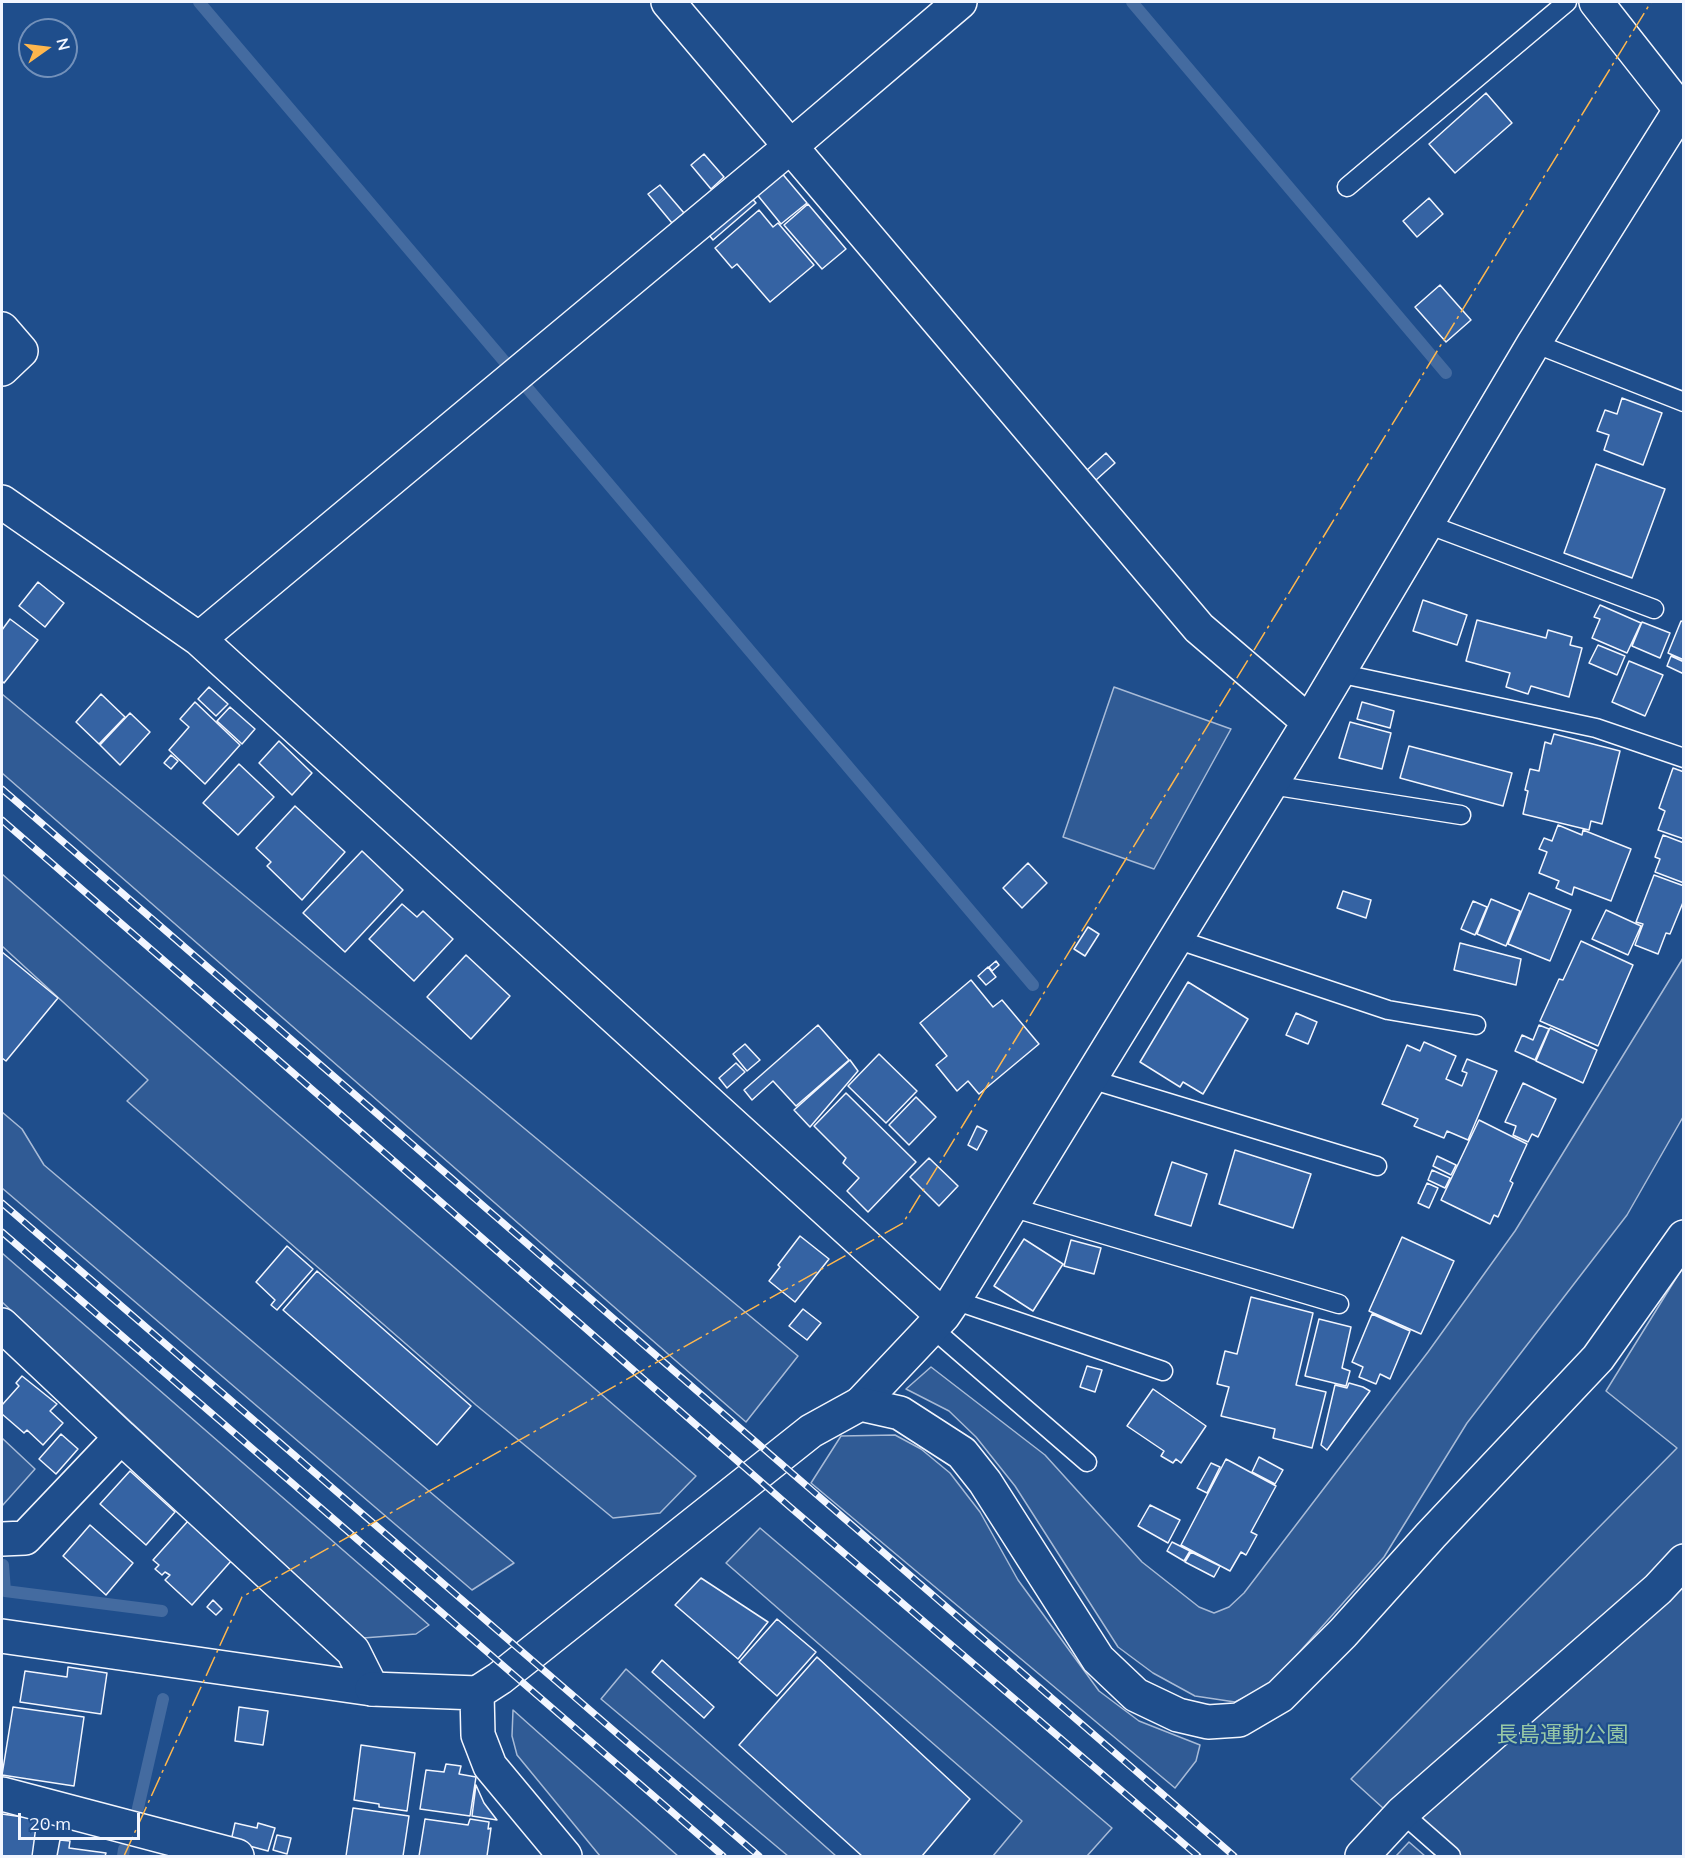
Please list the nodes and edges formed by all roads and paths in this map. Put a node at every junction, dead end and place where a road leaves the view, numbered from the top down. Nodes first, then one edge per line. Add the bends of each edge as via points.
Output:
1 (668, 2) edge
2 (960, 2) edge
3 (1567, 2) edge
4 (1596, 2) edge
5 (1678, 122) edge
6 (791, 146) junction
7 (1347, 187) dead end
8 (2, 329) edge
9 (1534, 343) junction
10 (2, 369) edge
11 (1683, 402) edge
12 (2, 502) edge
13 (1427, 524) junction
14 (1654, 609) dead end
15 (199, 639) junction
16 (1338, 673) junction
17 (1309, 722) junction
18 (1683, 758) edge
19 (1271, 785) junction
20 (1461, 814) dead end
21 (1176, 939) junction
22 (1476, 1025) dead end
23 (1090, 1079) junction
24 (1377, 1166) dead end
25 (1011, 1207) junction
26 (1683, 1237) edge
27 (1339, 1304) dead end
28 (943, 1315) junction
29 (2, 1325) edge
30 (1163, 1371) dead end
31 (860, 1404) junction
32 (121, 1437) junction
33 (1087, 1462) dead end
34 (2, 1539) edge
35 (1683, 1561) edge
36 (2, 1636) edge
37 (372, 1689) junction
38 (477, 1693) junction
39 (2, 1794) edge
40 (1402, 1813) junction
41 (552, 1850) edge
42 (237, 1857) edge
43 (1362, 1857) edge
44 (1451, 1857) edge

1 - 6 street
2 - 6 street
3 - 7 lane
4 - 5 street
5 - 9 street
6 - 15 street
6 - 17 street via 1199,628
8 - 10 street via 21,351
9 - 11 lane
9 - 13 street
12 - 15 street
13 - 14 lane
13 - 16 street
15 - 28 street
16 - 17 street
16 - 18 lane via 1596,728
17 - 19 street
19 - 20 lane
19 - 21 street
21 - 22 lane via 1388,1010
21 - 23 street
23 - 24 lane
23 - 25 street
25 - 27 lane
25 - 28 street
26 - 31 street via 1598,1358 1343,1633 1280,1696 1239,1719 1208,1722 1178,1715 1136,1695 1098,1659 985,1482 962,1453 900,1413
28 - 30 lane
28 - 31 street
28 - 33 lane
29 - 32 street
31 - 38 street via 811,1431
32 - 34 street via 25,1538
32 - 37 street via 353,1652
35 - 40 street via 1658,1589
36 - 37 street
37 - 38 street
38 - 41 street via 478,1736 490,1766
39 - 42 street
40 - 43 street
40 - 44 lane

